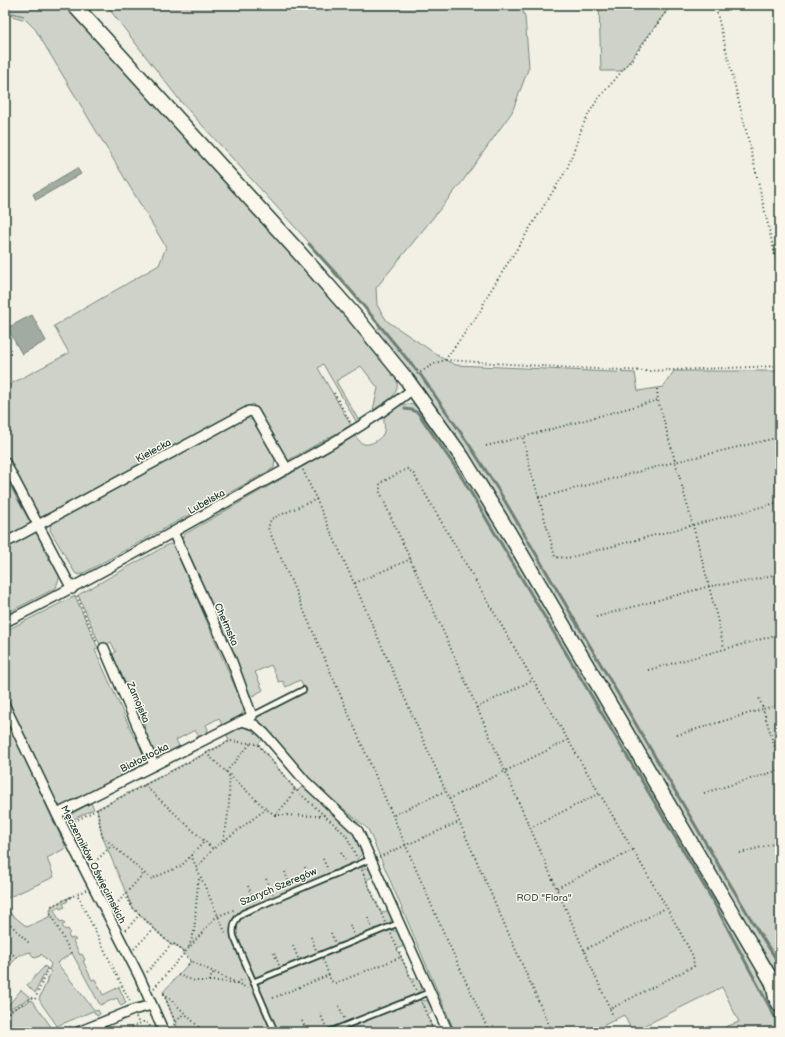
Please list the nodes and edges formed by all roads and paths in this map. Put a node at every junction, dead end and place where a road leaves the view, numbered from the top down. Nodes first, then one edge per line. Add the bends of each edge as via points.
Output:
1 (74, 5) edge
2 (671, 5) edge
3 (716, 5) edge
4 (780, 277) edge
5 (445, 360) junction
6 (780, 366) edge
7 (410, 385) junction
8 (657, 389) dead end
9 (334, 393) dead end
10 (658, 400) junction
11 (352, 426) dead end
12 (523, 437) junction
13 (780, 437) edge
14 (486, 446) dead end
15 (5, 462) edge
16 (298, 462) junction
17 (675, 462) junction
18 (287, 469) junction
19 (539, 498) junction
20 (316, 499) junction
21 (780, 502) edge
22 (692, 524) junction
23 (38, 525) junction
24 (173, 532) junction
25 (5, 543) edge
26 (411, 559) junction
27 (780, 573) edge
28 (354, 583) junction
29 (710, 586) junction
30 (74, 591) junction
31 (596, 617) dead end
32 (5, 622) edge
33 (780, 634) edge
34 (104, 648) joint
35 (724, 648) junction
36 (648, 670) dead end
37 (533, 680) junction
38 (303, 690) dead end
39 (759, 698) dead end
40 (780, 704) edge
41 (5, 706) edge
42 (476, 708) junction
43 (763, 709) junction
44 (252, 716) junction
45 (242, 721) junction
46 (677, 735) dead end
47 (568, 740) junction
48 (251, 743) junction
49 (206, 753) junction
50 (780, 764) edge
51 (154, 765) junction
52 (780, 770) edge
53 (504, 771) junction
54 (226, 772) junction
55 (229, 774) junction
56 (144, 785) junction
57 (295, 789) junction
58 (446, 791) junction
59 (600, 793) junction
60 (704, 794) dead end
61 (449, 799) junction
62 (97, 809) junction
63 (266, 809) junction
64 (57, 814) junction
65 (275, 815) junction
66 (324, 815) junction
67 (393, 815) junction
68 (459, 822) junction
69 (63, 827) junction
70 (530, 828) junction
71 (223, 841) junction
72 (205, 842) junction
73 (780, 842) edge
74 (112, 845) junction
75 (406, 845) junction
76 (213, 848) junction
77 (633, 850) junction
78 (341, 852) dead end
79 (740, 853) dead end
80 (191, 855) junction
81 (323, 859) dead end
82 (371, 859) junction
83 (346, 863) dead end
84 (359, 864) junction
85 (91, 866) dead end
86 (304, 867) dead end
87 (197, 868) junction
88 (328, 871) dead end
89 (285, 872) dead end
90 (144, 873) junction
91 (200, 876) junction
92 (310, 878) dead end
93 (266, 879) dead end
94 (248, 886) dead end
95 (290, 886) dead end
96 (89, 888) dead end
97 (557, 888) junction
98 (77, 894) junction
99 (126, 894) junction
100 (272, 894) dead end
101 (254, 901) dead end
102 (112, 908) dead end
103 (667, 908) junction
104 (140, 914) junction
105 (368, 918) dead end
106 (5, 921) edge
107 (399, 923) junction
108 (350, 925) dead end
109 (154, 928) junction
110 (388, 928) junction
111 (372, 929) dead end
112 (124, 932) dead end
113 (331, 933) dead end
114 (226, 935) dead end
115 (354, 936) dead end
116 (312, 937) dead end
117 (30, 944) dead end
118 (335, 944) dead end
119 (293, 946) dead end
120 (189, 948) dead end
121 (133, 950) dead end
122 (584, 950) junction
123 (317, 951) dead end
124 (5, 952) edge
125 (71, 953) dead end
126 (274, 953) dead end
127 (321, 955) junction
128 (17, 957) dead end
129 (401, 957) junction
130 (298, 959) dead end
131 (191, 961) junction
132 (188, 965) dead end
133 (49, 966) dead end
134 (280, 966) dead end
135 (214, 971) junction
136 (178, 975) dead end
137 (329, 975) junction
138 (245, 979) dead end
139 (209, 981) junction
140 (253, 982) junction
141 (236, 983) junction
142 (776, 986) edge
143 (250, 988) dead end
144 (430, 992) junction
145 (419, 996) junction
146 (273, 998) dead end
147 (131, 1005) dead end
148 (152, 1005) junction
149 (780, 1005) edge
150 (610, 1009) junction
151 (184, 1013) junction
152 (320, 1013) dead end
153 (5, 1015) edge
154 (302, 1021) dead end
155 (616, 1023) dead end
156 (175, 1024) junction
157 (328, 1030) edge
158 (167, 1031) edge
159 (78, 1032) edge
160 (121, 1032) edge
161 (152, 1032) edge
162 (179, 1032) edge
163 (204, 1032) edge
164 (275, 1032) edge
165 (307, 1032) edge
166 (434, 1032) edge
167 (448, 1032) edge
168 (489, 1032) edge
169 (552, 1032) edge

1 - 7 main road via 300,253
2 - 5 path via 589,113 567,169 486,298 480,312
3 - 4 path
5 - 6 path via 647,371
5 - 7 path via 436,363
7 - 16 street, Lubelska via 357,428
7 - 142 main road via 462,457 509,533
8 - 10 path
9 - 11 path
10 - 12 path
10 - 17 path
12 - 14 path
12 - 19 path
13 - 17 path
15 - 23 street
16 - 18 street, Lubelska
16 - 20 path
17 - 19 path
17 - 22 path
18 - 23 street, Kielecka via 254,412 249,411
18 - 24 street, Lubelska
19 - 22 path via 555,557 568,558
20 - 28 path
20 - 67 path via 271,519 268,528
21 - 22 path
22 - 29 path
23 - 25 street, Kielecka
23 - 30 street
24 - 30 street, Lubelska
24 - 44 street, Chełmska via 231,660
26 - 28 path
26 - 37 path via 380,492 380,483 407,469 413,473
26 - 42 path
27 - 29 path via 750,581
28 - 58 path
29 - 31 path
29 - 35 path
30 - 32 street, Lubelska
30 - 34 path via 100,650
33 - 35 path
34 - 51 street, Zamojska
35 - 36 path
37 - 42 path
37 - 47 path
38 - 44 lane
39 - 43 path
40 - 43 path
41 - 64 street, Męczenników Oświęcimskich
42 - 53 path
43 - 46 path
43 - 50 path
44 - 45 street
45 - 51 street, Białostocka
45 - 82 street via 255,725 264,733 305,781 354,826
47 - 53 path
47 - 59 path
48 - 49 path via 230,741
48 - 54 path
48 - 57 path via 258,744
49 - 54 path
49 - 56 path
51 - 64 street, Białostocka
52 - 60 path
53 - 61 path
53 - 70 path
54 - 55 path
55 - 63 path
55 - 71 path via 230,798
56 - 62 path
56 - 72 path
57 - 65 path
57 - 66 path
58 - 61 path
58 - 67 path
59 - 70 path
59 - 77 path
61 - 68 path
62 - 69 path
62 - 74 path via 102,836
63 - 65 path
63 - 71 path
64 - 69 street, Męczenników Oświęcimskich
65 - 66 path
66 - 84 path via 346,835
67 - 75 path
68 - 75 path
68 - 169 path
69 - 148 street, Męczenników Oświęcimskich
70 - 97 path
71 - 76 path
72 - 76 path
72 - 80 path
73 - 79 path
74 - 85 path
74 - 90 path
75 - 82 path
75 - 168 path
76 - 87 path
77 - 97 path
77 - 103 path
78 - 83 path
80 - 87 path
80 - 90 path via 181,866 151,879
81 - 88 path
82 - 84 lane, Szarych Szeregów
82 - 107 street
84 - 110 path
84 - 140 lane, Szarych Szeregów via 238,916 233,932
86 - 92 path
87 - 91 path
89 - 95 path
90 - 99 path
91 - 114 path
91 - 120 path via 194,932
93 - 100 path
94 - 101 path
96 - 98 path
97 - 122 path
98 - 125 path via 52,906 50,912
98 - 147 path
99 - 102 path
99 - 104 path via 132,907
103 - 122 path
103 - 150 path via 693,956 694,966
104 - 109 path
104 - 112 path
105 - 111 path
106 - 117 path
107 - 110 lane
107 - 144 street
108 - 115 path
109 - 121 path
109 - 131 path via 171,944 176,944
110 - 127 lane
110 - 129 path
113 - 118 path
116 - 123 path
119 - 130 path
122 - 150 path
124 - 128 path
126 - 134 path
127 - 137 path
127 - 140 lane
129 - 137 path via 336,983 331,981
129 - 145 path
131 - 132 path
131 - 135 path
133 - 153 path via 35,998
135 - 139 path
135 - 141 path
136 - 139 path via 195,981
137 - 146 path
138 - 141 path
139 - 141 path
140 - 164 lane, Szarych Szeregów
141 - 143 path
142 - 149 main road via 776,998
144 - 145 lane
144 - 167 street
145 - 157 lane
145 - 166 path
148 - 158 street, Męczenników Oświęcimskich
148 - 159 street
150 - 155 path
151 - 156 path
151 - 156 path via 163,992
151 - 163 path
152 - 157 path
154 - 165 path
156 - 158 path
156 - 162 path
160 - 161 path via 143,1022 149,1024

